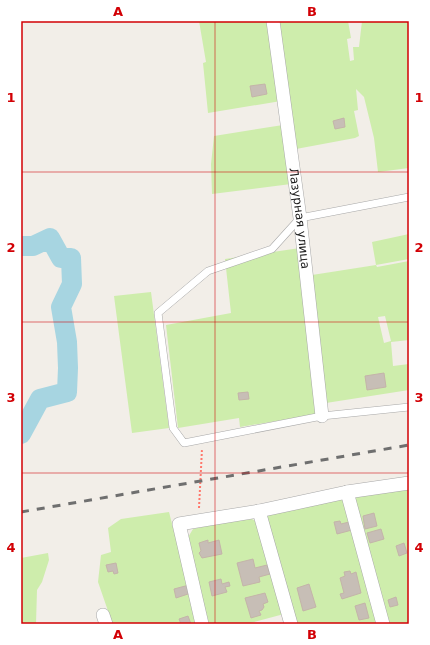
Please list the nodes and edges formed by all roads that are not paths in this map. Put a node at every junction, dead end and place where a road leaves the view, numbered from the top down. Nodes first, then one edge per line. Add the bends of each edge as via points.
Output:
1 (273, 21) edge
2 (409, 198) edge
3 (300, 218) junction
4 (409, 407) edge
5 (322, 416) junction
6 (409, 482) edge
7 (347, 492) junction
8 (259, 511) junction
9 (202, 624) edge
10 (291, 624) edge
11 (383, 624) edge

1 - 3 street, Лазурная улица
2 - 3 lane
3 - 5 street, Лазурная улица
3 - 5 lane via 272,249 208,272 158,313 173,428 184,443
4 - 5 lane
6 - 7 street
7 - 8 street
7 - 11 street
8 - 9 street via 179,524
8 - 10 street

